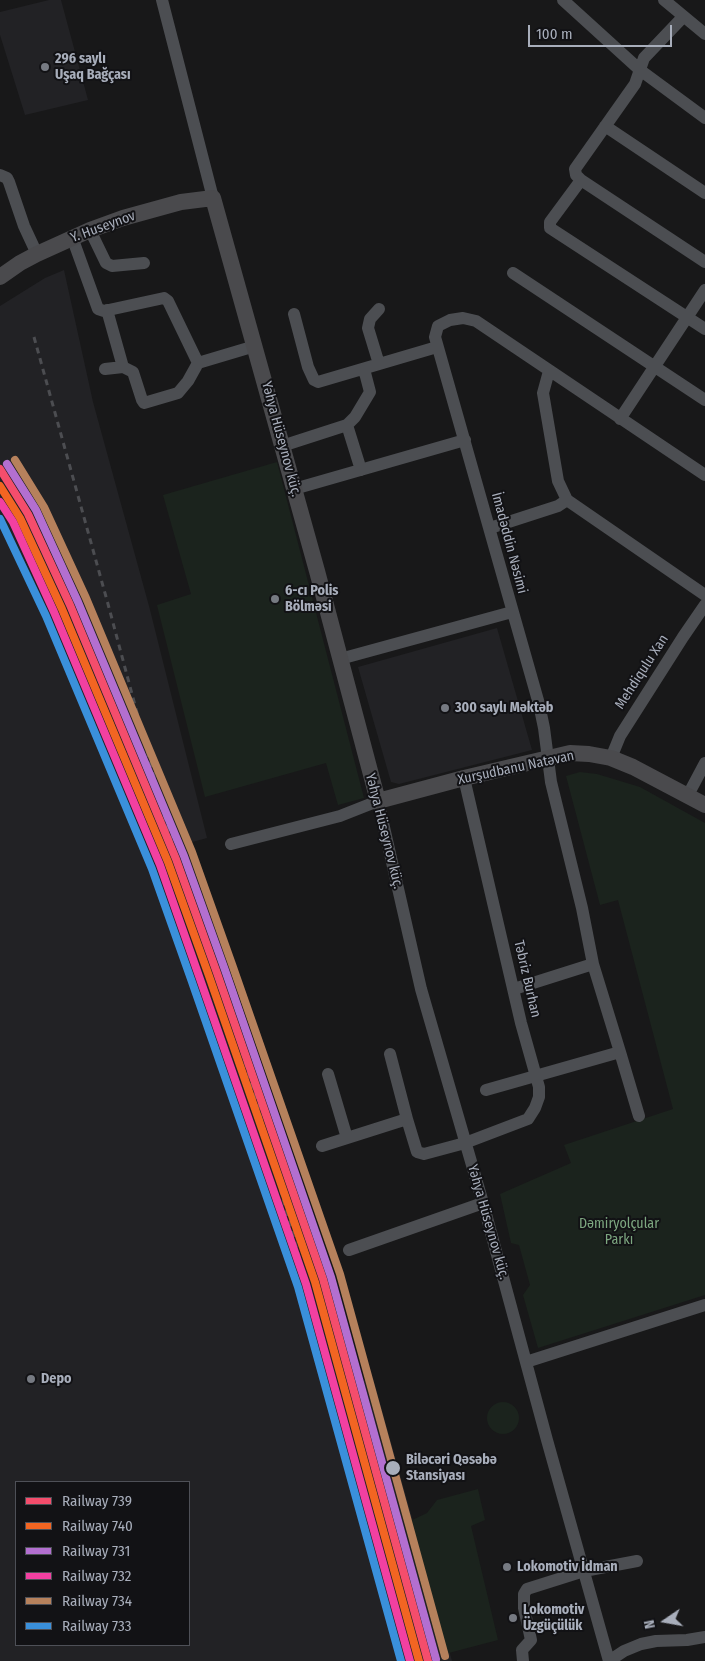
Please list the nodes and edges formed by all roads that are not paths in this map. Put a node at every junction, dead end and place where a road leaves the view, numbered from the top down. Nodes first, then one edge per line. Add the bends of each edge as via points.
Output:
1 (162, 0) edge
2 (563, 0) edge
3 (664, 0) edge
4 (683, 17) junction
5 (705, 34) edge
6 (640, 70) junction
7 (705, 118) edge
8 (605, 126) junction
9 (0, 175) edge
10 (581, 180) junction
11 (705, 193) edge
12 (213, 198) junction
13 (90, 230) junction
14 (72, 237) junction
15 (37, 254) junction
16 (705, 262) edge
17 (144, 263) dead end
18 (513, 273) dead end
19 (0, 277) edge
20 (705, 290) edge
21 (379, 309) dead end
22 (108, 310) junction
23 (294, 314) dead end
24 (687, 318) junction
25 (705, 329) edge
26 (436, 342) junction
27 (255, 346) junction
28 (198, 363) junction
29 (379, 364) junction
30 (655, 366) junction
31 (123, 367) junction
32 (364, 368) junction
33 (106, 369) dead end
34 (549, 371) junction
35 (705, 400) edge
36 (620, 419) junction
37 (347, 425) junction
38 (465, 440) junction
39 (282, 446) junction
40 (360, 470) junction
41 (705, 475) edge
42 (294, 489) junction
43 (567, 500) junction
44 (490, 528) junction
45 (705, 595) edge
46 (705, 605) edge
47 (512, 612) junction
48 (340, 659) junction
49 (549, 758) junction
50 (611, 758) junction
51 (705, 764) edge
52 (464, 778) junction
53 (688, 795) junction
54 (378, 801) junction
55 (705, 805) edge
56 (230, 844) dead end
57 (593, 964) junction
58 (514, 989) junction
59 (620, 1052) junction
60 (390, 1054) dead end
61 (328, 1074) dead end
62 (536, 1075) junction
63 (486, 1090) dead end
64 (638, 1116) dead end
65 (406, 1119) junction
66 (347, 1138) junction
67 (465, 1143) junction
68 (322, 1146) dead end
69 (483, 1203) junction
70 (350, 1250) dead end
71 (705, 1305) edge
72 (526, 1362) junction
73 (637, 1561) dead end
74 (584, 1571) junction
75 (705, 1637) edge
76 (523, 1661) edge
77 (609, 1661) edge

1 - 12 street, Yəhya Hüseynov küç.
2 - 6 street
3 - 4 street
4 - 5 street
4 - 6 street via 644,58
6 - 7 street
6 - 8 street via 635,84
8 - 10 street via 575,168
8 - 11 street
9 - 15 street via 9,182
10 - 16 street
10 - 24 street via 550,222 550,228
12 - 13 main road, Y. Huseynov via 181,202
12 - 27 main road, Yəhya Hüseynov küç.
13 - 14 main road, Y. Huseynov
13 - 17 street via 106,263 112,266
14 - 15 main road, Y. Huseynov
14 - 22 street via 95,304 98,309
15 - 19 main road, Y. Huseynov
18 - 30 street
20 - 24 street
21 - 29 street via 370,319 368,328
22 - 28 street via 164,298
22 - 31 street
23 - 32 street via 314,380 318,382
24 - 25 street
24 - 30 street
26 - 29 street
26 - 34 street via 438,326 463,318 476,321
26 - 38 street, İmadəddin Nəsimi
27 - 28 street
27 - 39 main road, Yəhya Hüseynov küç.
28 - 31 street via 178,393 144,403 133,372
29 - 32 street
30 - 35 street
30 - 36 street
31 - 33 street
32 - 37 street via 370,392
34 - 36 street
34 - 43 street via 543,393 558,481
36 - 41 street
37 - 39 street
37 - 40 street
38 - 40 street
38 - 44 street, İmadəddin Nəsimi
39 - 42 main road, Yəhya Hüseynov küç.
40 - 42 street
42 - 48 main road, Yəhya Hüseynov küç.
43 - 44 street via 558,506
43 - 45 street
44 - 47 street, İmadəddin Nəsimi
46 - 50 street, Mehdiqulu Xan via 620,736
47 - 48 street
47 - 49 street, İmadəddin Nəsimi via 539,704
48 - 54 main road, Yəhya Hüseynov küç.
49 - 50 main road, Xurşudbanu Natəvan via 570,754
49 - 52 main road, Xurşudbanu Natəvan
49 - 57 street, İmadəddin Nəsimi via 551,782
50 - 53 main road, Xurşudbanu Natəvan
51 - 53 street
52 - 54 main road, Xurşudbanu Natəvan
52 - 58 street, Təbriz Burhan
53 - 55 main road, Xurşudbanu Natəvan
54 - 56 street via 340,816
54 - 67 street, Yəhya Hüseynov küç. via 421,989
57 - 58 street
57 - 59 street, İmadəddin Nəsimi
58 - 62 street, Təbriz Burhan
59 - 62 street
59 - 64 street, İmadəddin Nəsimi
60 - 65 street
61 - 66 street
62 - 63 street
62 - 67 street, Təbriz Burhan via 539,1097 528,1119
65 - 66 street
65 - 67 street, Təbriz Burhan via 420,1154
66 - 68 street
67 - 69 street, Yəhya Hüseynov küç.
69 - 70 street
69 - 72 street, Yəhya Hüseynov küç.
71 - 72 street
72 - 74 street, Yəhya Hüseynov küç.
73 - 74 street
74 - 76 street via 527,1588 524,1608 531,1640 522,1650
74 - 77 street, Yəhya Hüseynov küç.
75 - 77 street via 641,1644

